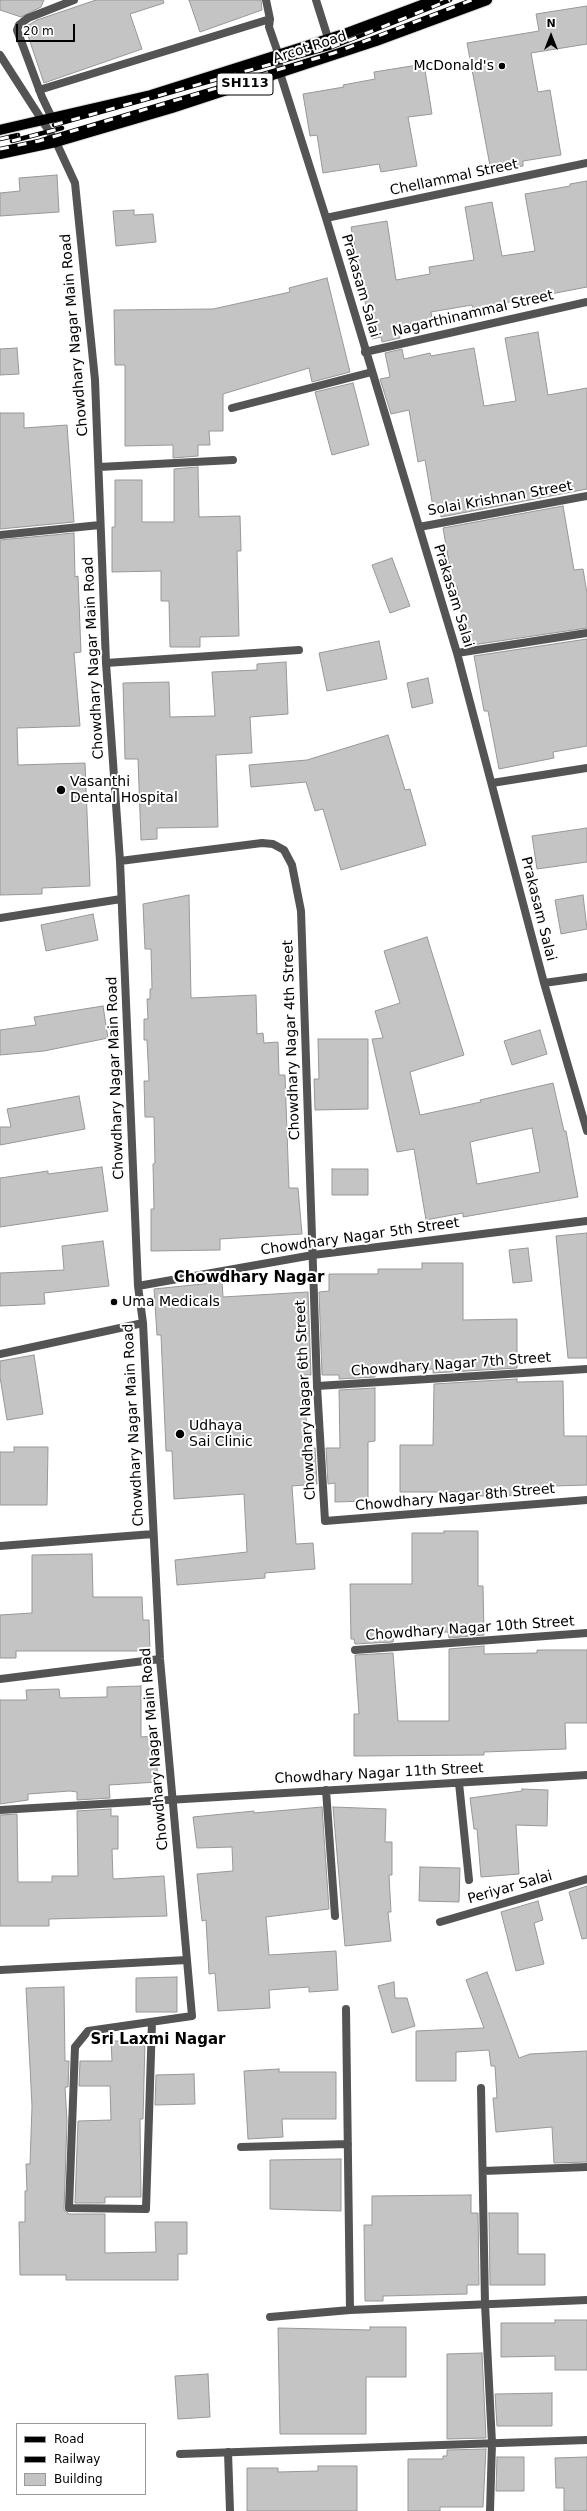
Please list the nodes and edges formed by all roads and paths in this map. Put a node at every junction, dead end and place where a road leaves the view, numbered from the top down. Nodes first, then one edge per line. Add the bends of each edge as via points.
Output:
1 (74, 0) edge
2 (266, 0) edge
3 (316, 0) edge
4 (435, 0) edge
5 (487, 0) edge
6 (476, 2) edge
7 (270, 19) junction
8 (328, 38) junction
9 (278, 53) junction
10 (0, 55) edge
11 (280, 72) junction
12 (39, 90) junction
13 (52, 118) junction
14 (40, 120) junction
15 (0, 130) edge
16 (56, 142) junction
17 (0, 154) edge
18 (587, 163) edge
19 (326, 218) junction
20 (587, 302) edge
21 (365, 352) junction
22 (372, 372) junction
23 (232, 408) dead end
24 (233, 460) dead end
25 (99, 467) junction
26 (587, 496) edge
27 (100, 525) junction
28 (419, 527) junction
29 (0, 535) edge
30 (587, 633) edge
31 (299, 650) dead end
32 (457, 653) junction
33 (106, 663) junction
34 (587, 768) edge
35 (492, 783) junction
36 (120, 861) junction
37 (121, 899) junction
38 (0, 918) edge
39 (587, 977) edge
40 (544, 983) junction
41 (587, 1131) edge
42 (587, 1221) edge
43 (313, 1255) junction
44 (138, 1286) junction
45 (143, 1323) junction
46 (0, 1354) edge
47 (587, 1369) edge
48 (317, 1386) junction
49 (587, 1500) edge
50 (325, 1521) joint
51 (153, 1534) junction
52 (0, 1546) edge
53 (587, 1634) edge
54 (355, 1650) dead end
55 (160, 1659) junction
56 (0, 1679) edge
57 (587, 1775) edge
58 (459, 1783) junction
59 (326, 1790) junction
60 (172, 1798) junction
61 (0, 1810) edge
62 (587, 1879) edge
63 (469, 1880) dead end
64 (335, 1916) dead end
65 (440, 1922) dead end
66 (187, 1960) junction
67 (0, 1970) edge
68 (346, 2009) dead end
69 (152, 2022) junction
70 (481, 2088) dead end
71 (348, 2144) junction
72 (241, 2147) dead end
73 (587, 2167) edge
74 (483, 2171) junction
75 (587, 2300) edge
76 (485, 2304) junction
77 (350, 2310) junction
78 (270, 2317) dead end
79 (587, 2440) edge
80 (492, 2444) junction
81 (228, 2452) junction
82 (180, 2454) dead end
83 (230, 2511) edge
84 (490, 2511) edge

1 - 12 street via 28,18 19,25 19,36
2 - 7 street, Prakasam Salai
3 - 8 street
4 - 8 main road, Arcot Road / SH113
5 - 6 main road, Arcot Road / SH113
6 - 11 main road, Arcot Road / SH113 via 376,41
7 - 9 street, Prakasam Salai via 269,27
7 - 12 street
8 - 9 main road, Arcot Road / SH113
9 - 11 street, Prakasam Salai
9 - 13 main road, Arcot Road / SH113 via 151,95
10 - 14 street, Chowdhary Nagar Main Road
11 - 16 main road, Arcot Road / SH113
11 - 19 street, Prakasam Salai
12 - 13 street
13 - 14 main road, Arcot Road / SH113
14 - 15 main road, Arcot Road / SH113
14 - 16 street, Chowdhary Nagar Main Road
16 - 17 main road, Arcot Road / SH113
16 - 25 street, Chowdhary Nagar Main Road via 75,183 95,380
18 - 19 street, Chellammal Street
19 - 21 street, Prakasam Salai
20 - 21 street, Nagarthinammal Street
21 - 22 street, Prakasam Salai
22 - 23 street
22 - 28 street, Prakasam Salai
24 - 25 street
25 - 27 street, Chowdhary Nagar Main Road
26 - 28 street, Solai Krishnan Street
27 - 29 street
27 - 33 street, Chowdhary Nagar Main Road
28 - 32 street, Prakasam Salai
30 - 32 street
31 - 33 street
32 - 35 street, Prakasam Salai
33 - 36 street, Chowdhary Nagar Main Road
34 - 35 street
35 - 40 street, Prakasam Salai
36 - 37 street, Chowdhary Nagar Main Road
36 - 43 street, Chowdhary Nagar 4th Street via 262,843 273,844 284,850 289,860 297,883 301,911
37 - 38 street
37 - 44 street, Chowdhary Nagar Main Road
39 - 40 street
40 - 41 street, Prakasam Salai
42 - 43 street, Chowdhary Nagar 5th Street
43 - 44 street, Chowdhary Nagar 5th Street
43 - 48 street, Chowdhary Nagar 6th Street
44 - 45 street, Chowdhary Nagar Main Road
45 - 46 street
45 - 51 street, Chowdhary Nagar Main Road
47 - 48 street, Chowdhary Nagar 7th Street
48 - 50 street, Chowdhary Nagar 6th Street
49 - 50 street, Chowdhary Nagar 8th Street
51 - 52 street
51 - 55 street, Chowdhary Nagar Main Road
53 - 54 street, Chowdhary Nagar 10th Street
55 - 56 street
55 - 60 street, Chowdhary Nagar Main Road
57 - 58 street, Chowdhary Nagar 11th Street
58 - 59 street, Chowdhary Nagar 11th Street
58 - 63 street
59 - 60 street, Chowdhary Nagar 11th Street
59 - 64 street
60 - 61 street, Chowdhary Nagar 11th Street
60 - 66 street, Chowdhary Nagar Main Road
62 - 65 street, Periyar Salai
66 - 67 street
66 - 69 street, Chowdhary Nagar Main Road via 192,2016
68 - 71 street
69 - 69 street via 88,2031 75,2047 69,2208 146,2209
70 - 74 street
71 - 72 street
71 - 77 street
73 - 74 street
74 - 76 street
75 - 76 street
76 - 77 street
76 - 80 street
77 - 78 street
79 - 80 street
80 - 81 street
80 - 84 street
81 - 82 street
81 - 83 street

